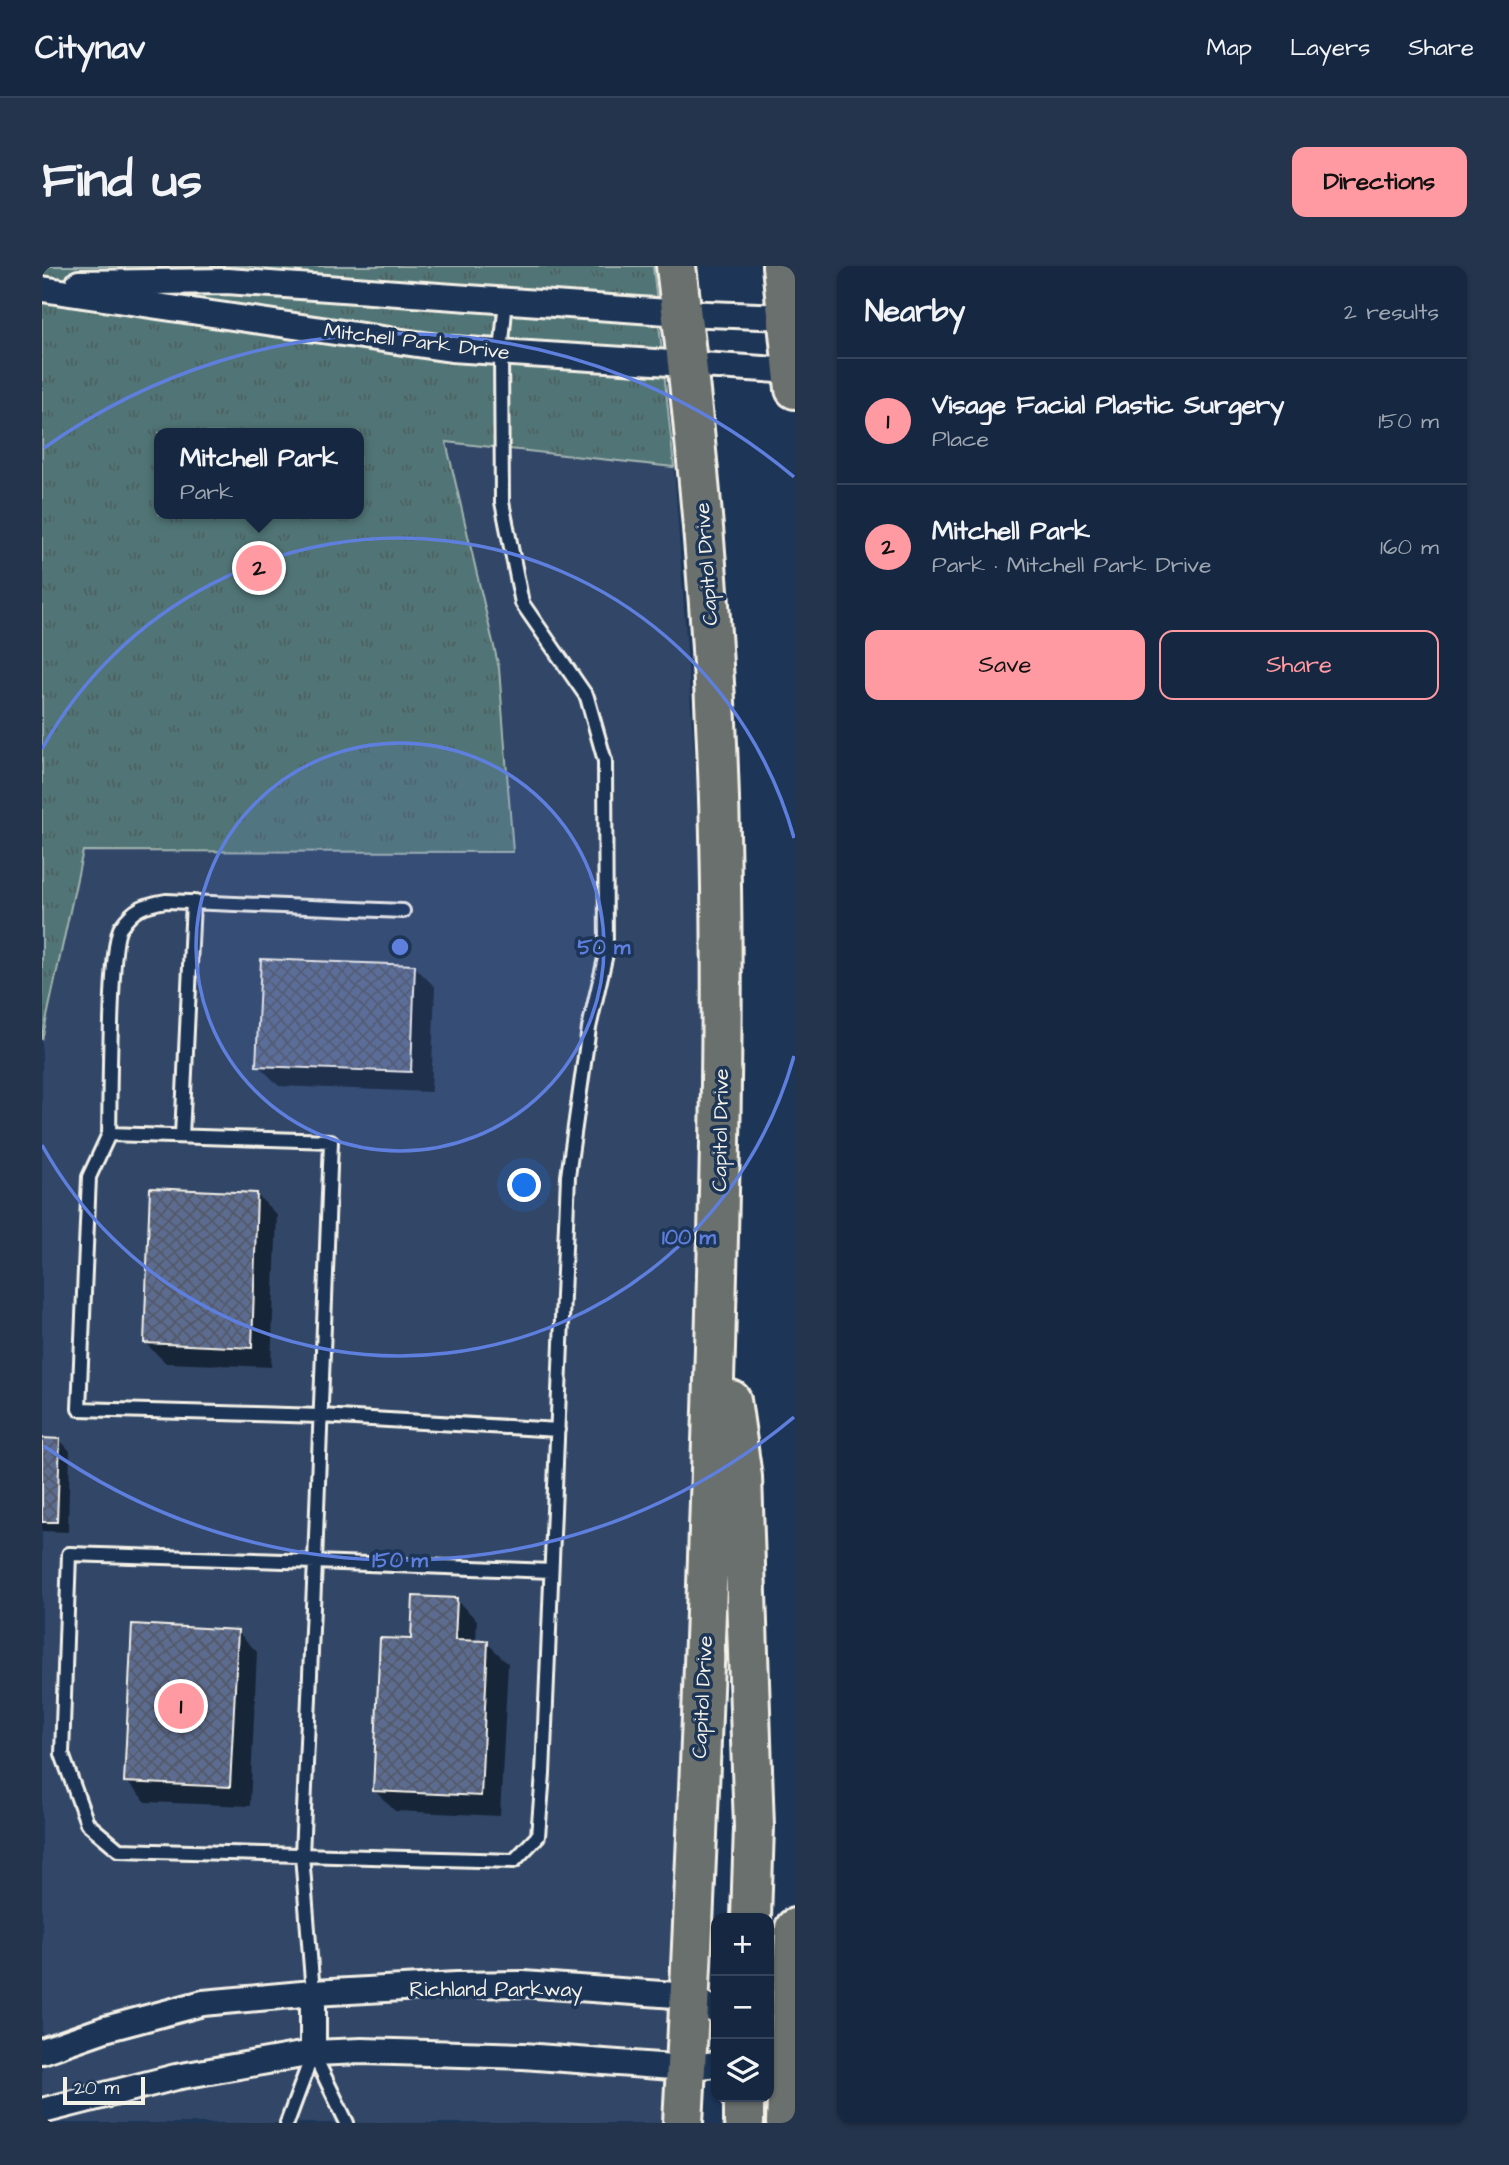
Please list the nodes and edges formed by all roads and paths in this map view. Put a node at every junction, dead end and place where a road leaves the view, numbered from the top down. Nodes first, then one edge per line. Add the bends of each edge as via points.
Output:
1 (676, 266) edge
2 (782, 266) edge
3 (42, 284) edge
4 (42, 289) edge
5 (506, 300) junction
6 (682, 313) junction
7 (788, 317) junction
8 (501, 352) junction
9 (686, 366) junction
10 (794, 380) edge
11 (193, 902) junction
12 (403, 911) dead end
13 (110, 1133) junction
14 (182, 1136) junction
15 (716, 1294) junction
16 (321, 1416) junction
17 (558, 1430) junction
18 (315, 1562) junction
19 (551, 1571) junction
20 (302, 1855) junction
21 (751, 1913) edge
22 (795, 1928) edge
23 (313, 1993) junction
24 (707, 2008) edge
25 (778, 2044) edge
26 (42, 2051) edge
27 (313, 2053) junction
28 (701, 2066) edge
29 (744, 2102) edge
30 (42, 2111) edge
31 (287, 2123) edge
32 (346, 2123) edge
33 (683, 2123) edge
34 (744, 2123) edge
35 (786, 2123) edge

1 - 6 main road, Capitol Drive
2 - 7 main road
3 - 5 street, Mitchell Park Drive via 227,281
4 - 8 street, Mitchell Park Drive via 451,349
5 - 6 street, Mitchell Park Drive
5 - 8 lane
6 - 7 street, Mitchell Park Drive
6 - 9 main road, Capitol Drive
7 - 10 main road
8 - 9 street, Mitchell Park Drive
8 - 17 lane via 502,502 522,603 587,697 605,761 606,954 589,1028 568,1176
9 - 10 street, Mitchell Park Drive
9 - 15 main road, Capitol Drive via 704,531 716,723 722,1078
11 - 12 lane
11 - 13 lane via 141,906 119,929
11 - 14 lane
13 - 14 lane
13 - 16 lane via 89,1177 79,1409
14 - 16 lane via 331,1141
15 - 21 main road via 742,1477 754,1828
15 - 24 main road, Capitol Drive via 709,1532
16 - 17 lane
16 - 18 lane
17 - 19 lane
18 - 19 lane
18 - 20 lane
18 - 20 lane via 69,1554 62,1754 88,1823 119,1850
19 - 20 lane via 538,1836 514,1861
20 - 23 lane
22 - 25 main road
23 - 24 street, Richland Parkway via 523,1984
23 - 26 street, Richland Parkway via 203,2003
23 - 27 street
24 - 28 main road, Capitol Drive
25 - 35 main road
27 - 28 street via 523,2056
27 - 30 street via 176,2077
27 - 31 lane
27 - 32 lane
28 - 33 main road
29 - 34 main road

